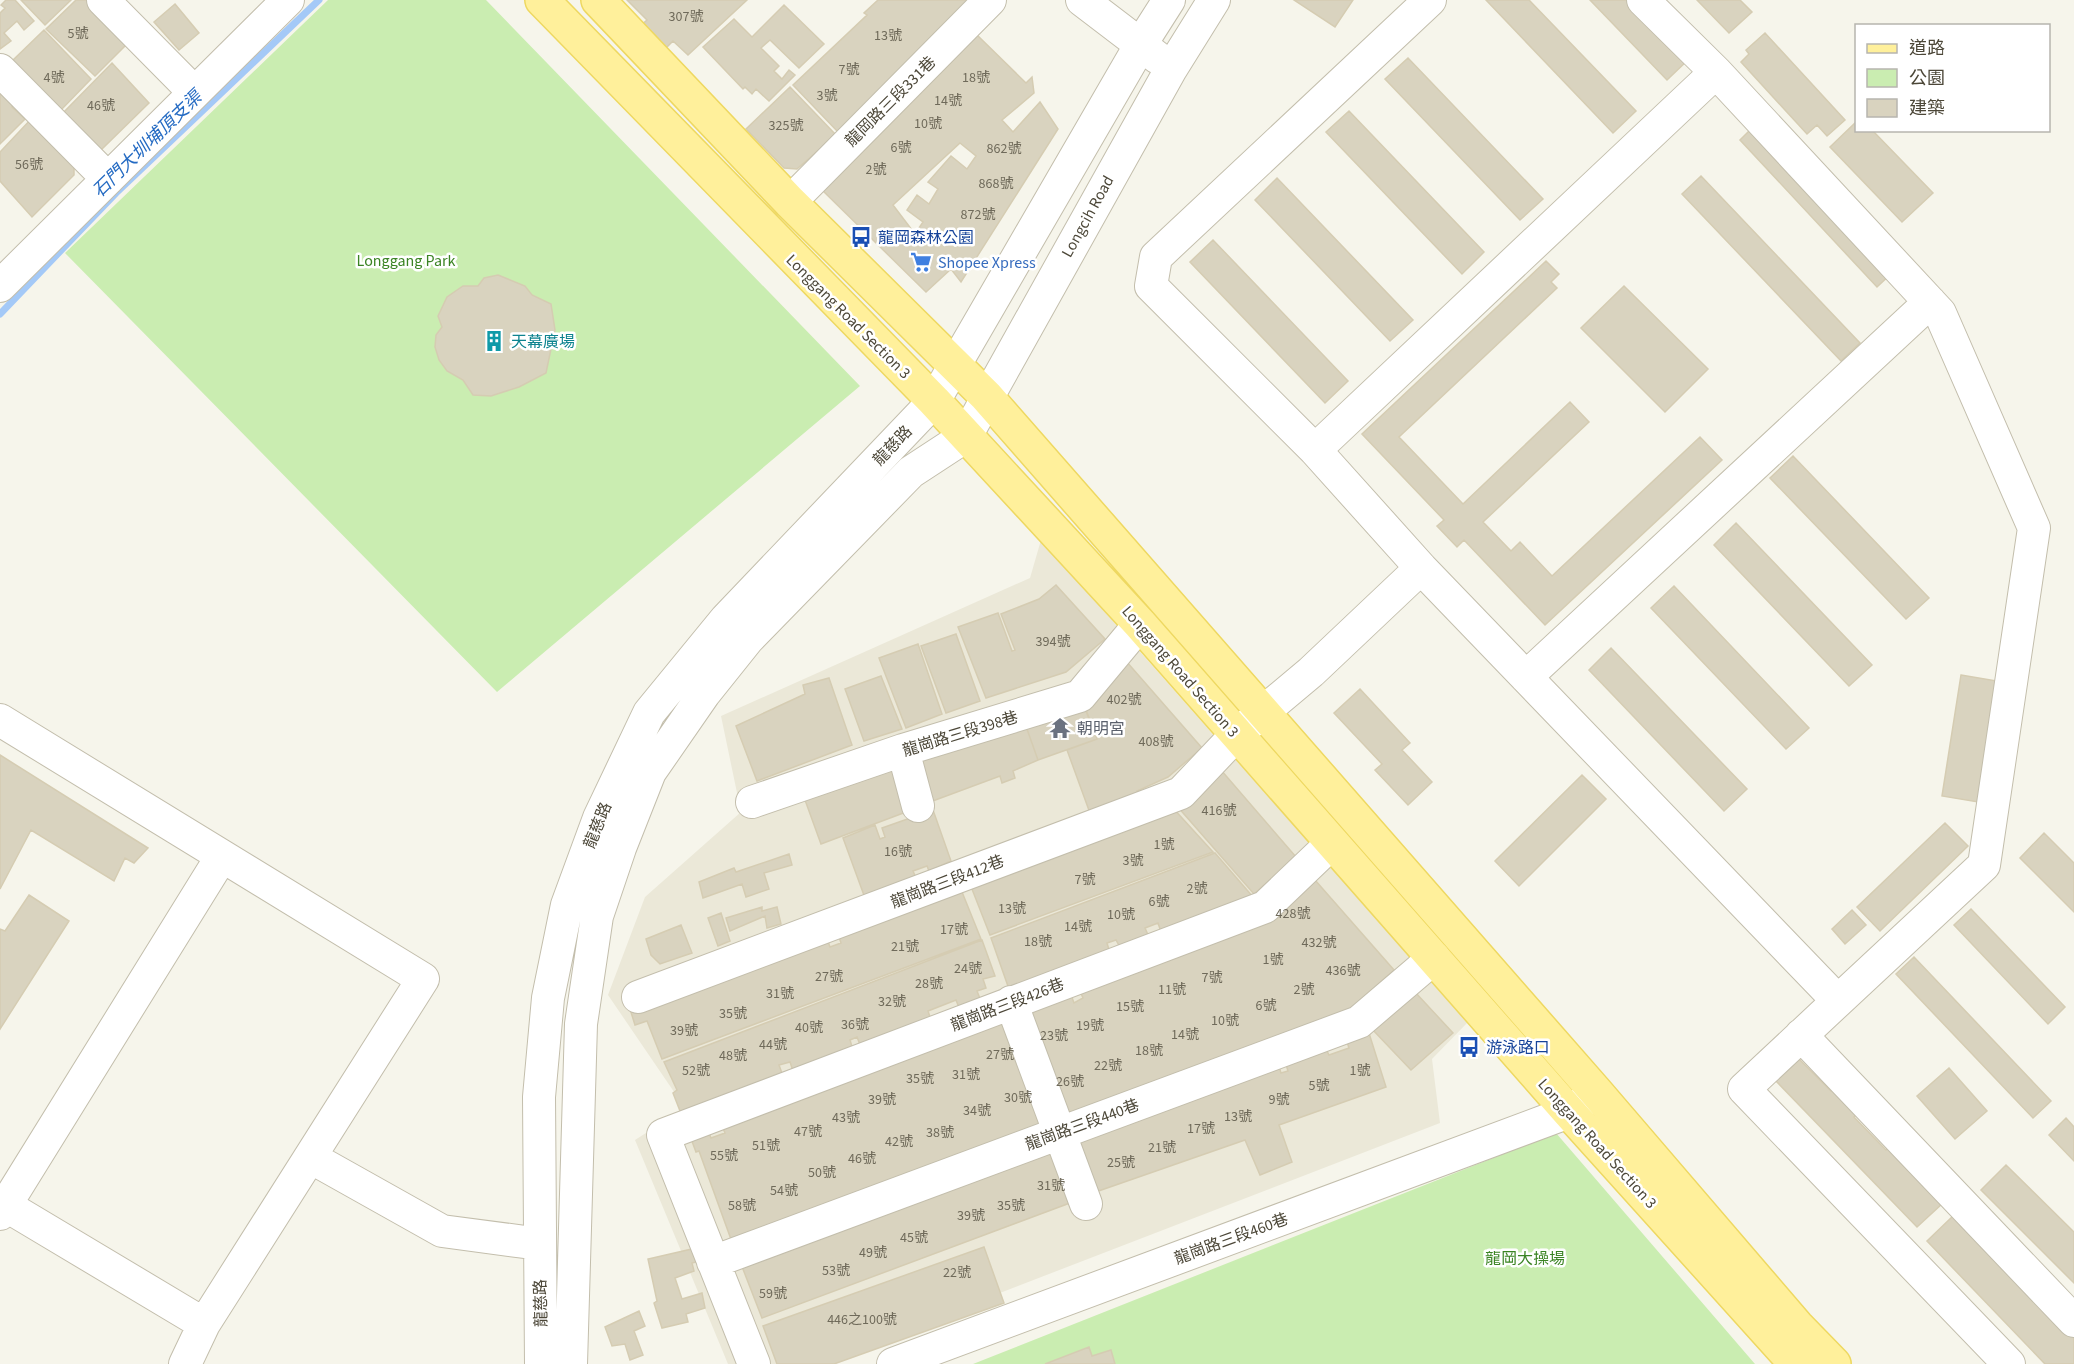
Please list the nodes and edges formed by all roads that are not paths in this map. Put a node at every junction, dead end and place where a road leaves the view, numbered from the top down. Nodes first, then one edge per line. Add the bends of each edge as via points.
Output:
1 (103, 0) edge
2 (288, 0) edge
3 (542, 0) edge
4 (598, 0) edge
5 (990, 0) edge
6 (1082, 0) edge
7 (1169, 0) edge
8 (1214, 0) edge
9 (1430, 0) edge
10 (1642, 0) edge
11 (1141, 44) junction
12 (1171, 69) junction
13 (0, 70) edge
14 (1716, 72) junction
15 (194, 93) junction
16 (108, 179) junction
17 (790, 202) junction
18 (0, 286) edge
19 (1930, 302) junction
20 (955, 363) junction
21 (986, 396) junction
22 (934, 401) junction
23 (966, 436) junction
24 (1315, 450) junction
25 (1421, 568) junction
26 (1140, 624) junction
27 (1527, 677) junction
28 (1264, 712) junction
29 (0, 720) edge
30 (1237, 734) junction
31 (903, 750) junction
32 (752, 802) dead end
33 (918, 806) dead end
34 (1332, 843) junction
35 (222, 856) junction
36 (1434, 958) junction
37 (638, 997) dead end
38 (1838, 1001) junction
39 (1011, 1002) junction
40 (1801, 1035) junction
41 (1597, 1093) junction
42 (1569, 1112) junction
43 (1059, 1132) junction
44 (310, 1157) junction
45 (1086, 1204) dead end
46 (2, 1207) edge
47 (540, 1244) junction
48 (713, 1262) junction
49 (2074, 1321) edge
50 (204, 1324) junction
51 (184, 1364) edge
52 (541, 1364) edge
53 (571, 1364) edge
54 (754, 1364) edge
55 (893, 1364) edge
56 (1796, 1364) edge
57 (1834, 1364) edge
58 (2009, 1364) edge

1 - 15 street
2 - 15 street
3 - 22 main road, Longgang Road Section 3
4 - 17 main road, Longgang Road Section 3
5 - 17 street, 龍岡路三段331巷
6 - 11 street
7 - 11 street
8 - 12 street, Longcih Road
9 - 24 street via 1156,257 1151,285
10 - 14 street
11 - 12 street
11 - 20 street
12 - 21 street, Longcih Road
13 - 16 street
14 - 19 street
14 - 24 street
15 - 16 street
16 - 18 street
17 - 20 main road, Longgang Road Section 3
19 - 27 street
19 - 38 street via 1940,313 2034,528 1984,865
20 - 21 main road, Longgang Road Section 3
20 - 22 street
21 - 23 street, Longcih Road
21 - 28 main road, Longgang Road Section 3
22 - 23 main road, Longgang Road Section 3
22 - 47 street, 龍慈路 via 734,610 649,713 598,818 567,905 548,998 539,1097
23 - 26 main road, Longgang Road Section 3
23 - 53 street, 龍慈路 via 911,472 748,639 650,772 597,916 580,1023
24 - 25 street
25 - 27 street
25 - 28 street, 龍崗路三段412巷
26 - 30 main road, Longgang Road Section 3
26 - 31 street, 龍崗路三段398巷 via 1080,696
27 - 38 street
28 - 30 street, 龍崗路三段412巷
28 - 41 main road, Longgang Road Section 3
29 - 35 street
30 - 34 main road, Longgang Road Section 3
30 - 37 street, 龍崗路三段412巷 via 1181,793
31 - 32 street, 龍崗路三段398巷
31 - 33 street
34 - 36 main road, Longgang Road Section 3
34 - 39 street, 龍崗路三段426巷 via 1266,907
35 - 44 street via 423,979
35 - 46 street
36 - 42 main road, Longgang Road Section 3
36 - 43 street, 龍崗路三段440巷 via 1359,1022
38 - 40 street
39 - 43 street
39 - 48 street, 龍崗路三段426巷 via 663,1135
40 - 49 street
40 - 58 street via 1744,1089
41 - 42 street, 龍崗路三段460巷
41 - 57 main road, Longgang Road Section 3
42 - 55 street, 龍崗路三段460巷
42 - 56 main road, Longgang Road Section 3
43 - 45 street
43 - 48 street, 龍崗路三段440巷
44 - 47 street via 442,1231
44 - 50 street
46 - 50 street
47 - 52 street, 龍慈路
48 - 54 street
50 - 51 street

